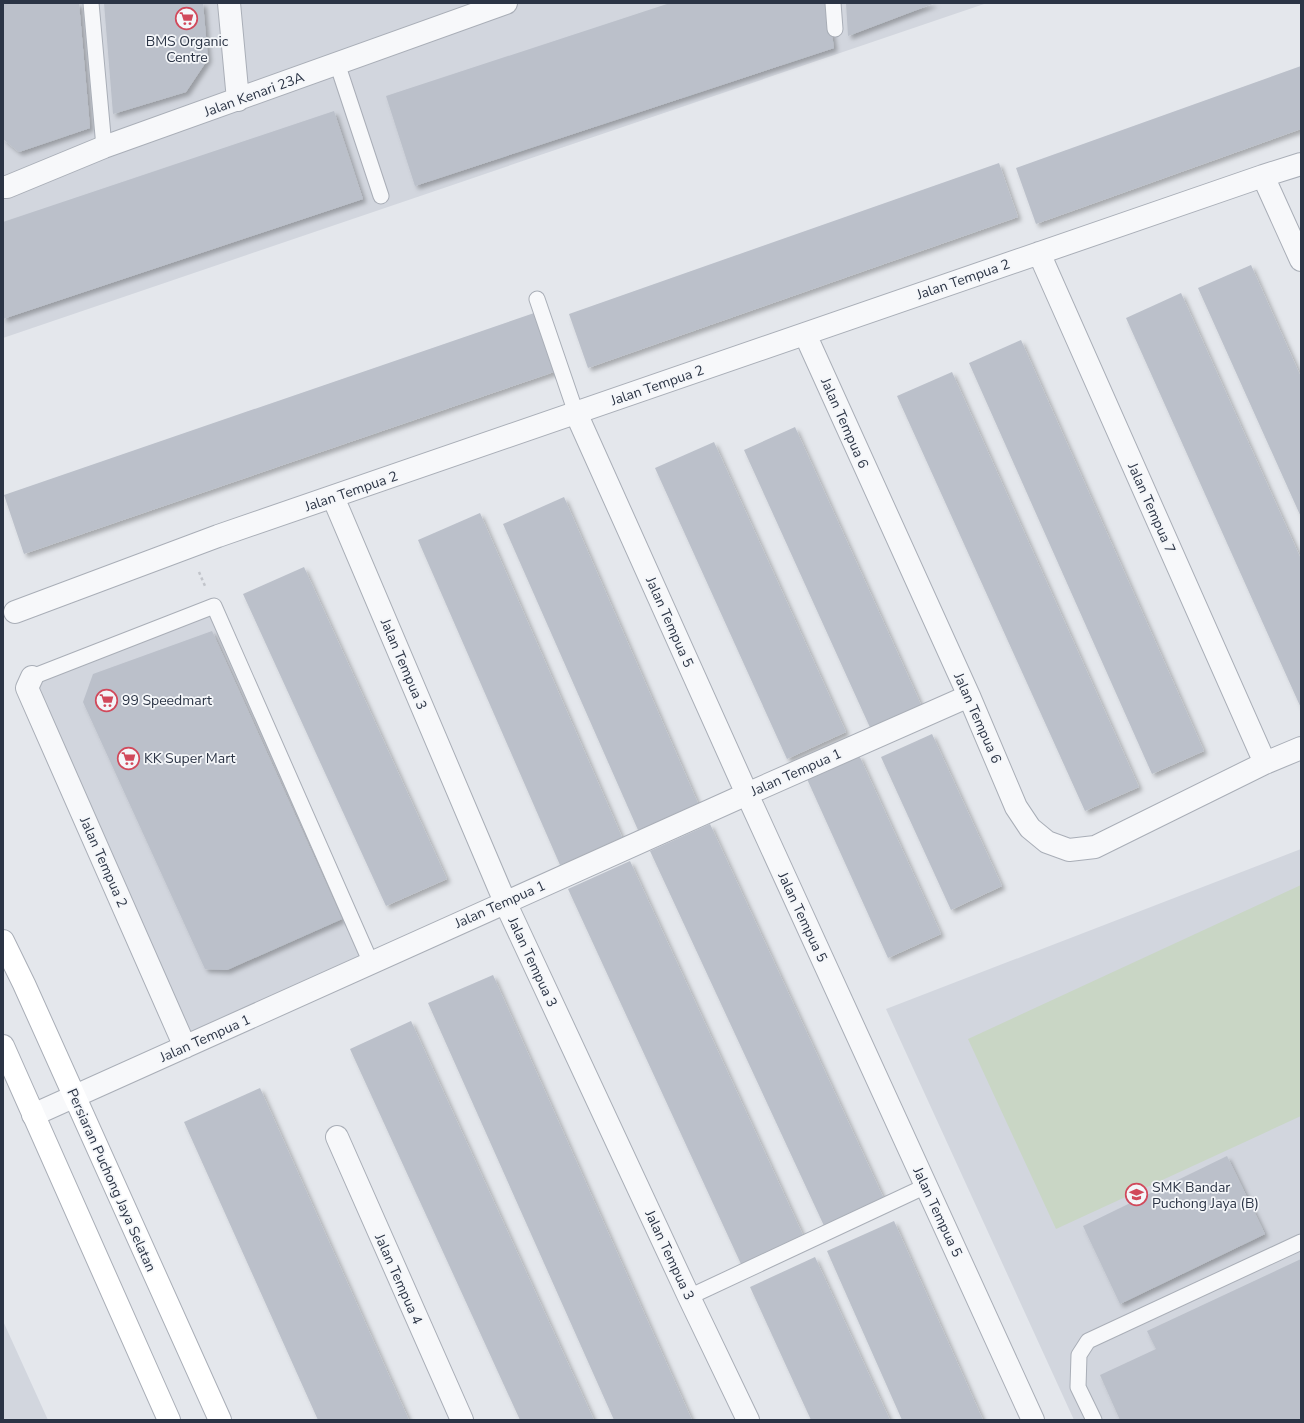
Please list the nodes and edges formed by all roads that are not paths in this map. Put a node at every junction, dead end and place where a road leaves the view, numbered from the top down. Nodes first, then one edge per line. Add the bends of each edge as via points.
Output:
1 (90, 3) edge
2 (229, 3) edge
3 (506, 3) edge
4 (833, 3) edge
5 (835, 29) dead end
6 (337, 63) junction
7 (238, 100) junction
8 (104, 147) junction
9 (1301, 164) edge
10 (1263, 176) junction
11 (3, 188) edge
12 (381, 196) dead end
13 (1039, 253) junction
14 (1301, 260) edge
15 (537, 299) dead end
16 (805, 334) junction
17 (576, 413) junction
18 (333, 497) junction
19 (15, 612) dead end
20 (32, 677) joint
21 (969, 696) junction
22 (1301, 748) edge
23 (1265, 763) junction
24 (747, 794) junction
25 (505, 902) junction
26 (3, 940) edge
27 (371, 963) junction
28 (3, 1046) edge
29 (185, 1047) junction
30 (75, 1096) junction
31 (33, 1115) junction
32 (337, 1137) dead end
33 (926, 1186) junction
34 (1301, 1242) edge
35 (689, 1297) junction
36 (169, 1420) edge
37 (220, 1420) edge
38 (462, 1420) edge
39 (748, 1420) edge
40 (1033, 1420) edge
41 (1094, 1420) edge

1 - 8 lane
2 - 7 street
3 - 6 street, Jalan Kenari 23A
4 - 5 lane
6 - 7 street, Jalan Kenari 23A
6 - 12 lane
7 - 8 street, Jalan Kenari 23A
8 - 11 street, Jalan Kenari 23A
9 - 10 street, Jalan Tempua 2
10 - 13 street, Jalan Tempua 2
10 - 14 street
13 - 16 street, Jalan Tempua 2
13 - 23 street, Jalan Tempua 7
15 - 17 lane
16 - 17 street, Jalan Tempua 2
16 - 21 street, Jalan Tempua 6
17 - 18 street, Jalan Tempua 2
17 - 24 street, Jalan Tempua 5
18 - 19 street, Jalan Tempua 2 via 188,547
18 - 25 street, Jalan Tempua 3
20 - 27 lane via 214,606
20 - 29 street, Jalan Tempua 2 via 27,688
21 - 23 street, Jalan Tempua 6 via 1016,807 1030,828 1047,842 1069,850 1094,847
21 - 24 street, Jalan Tempua 1
22 - 23 street, Jalan Tempua 6
24 - 25 street, Jalan Tempua 1
24 - 33 street, Jalan Tempua 5
25 - 27 street, Jalan Tempua 1
25 - 35 street, Jalan Tempua 3
26 - 30 main road, Persiaran Puchong Jaya Selatan
27 - 29 street, Jalan Tempua 1
28 - 31 main road
29 - 30 street, Jalan Tempua 1
30 - 31 street, Jalan Tempua 1
30 - 37 main road, Persiaran Puchong Jaya Selatan
31 - 36 main road
32 - 38 street, Jalan Tempua 4
33 - 35 lane
33 - 40 street, Jalan Tempua 5
34 - 41 lane via 1088,1341 1079,1355 1078,1387
35 - 39 street, Jalan Tempua 3

